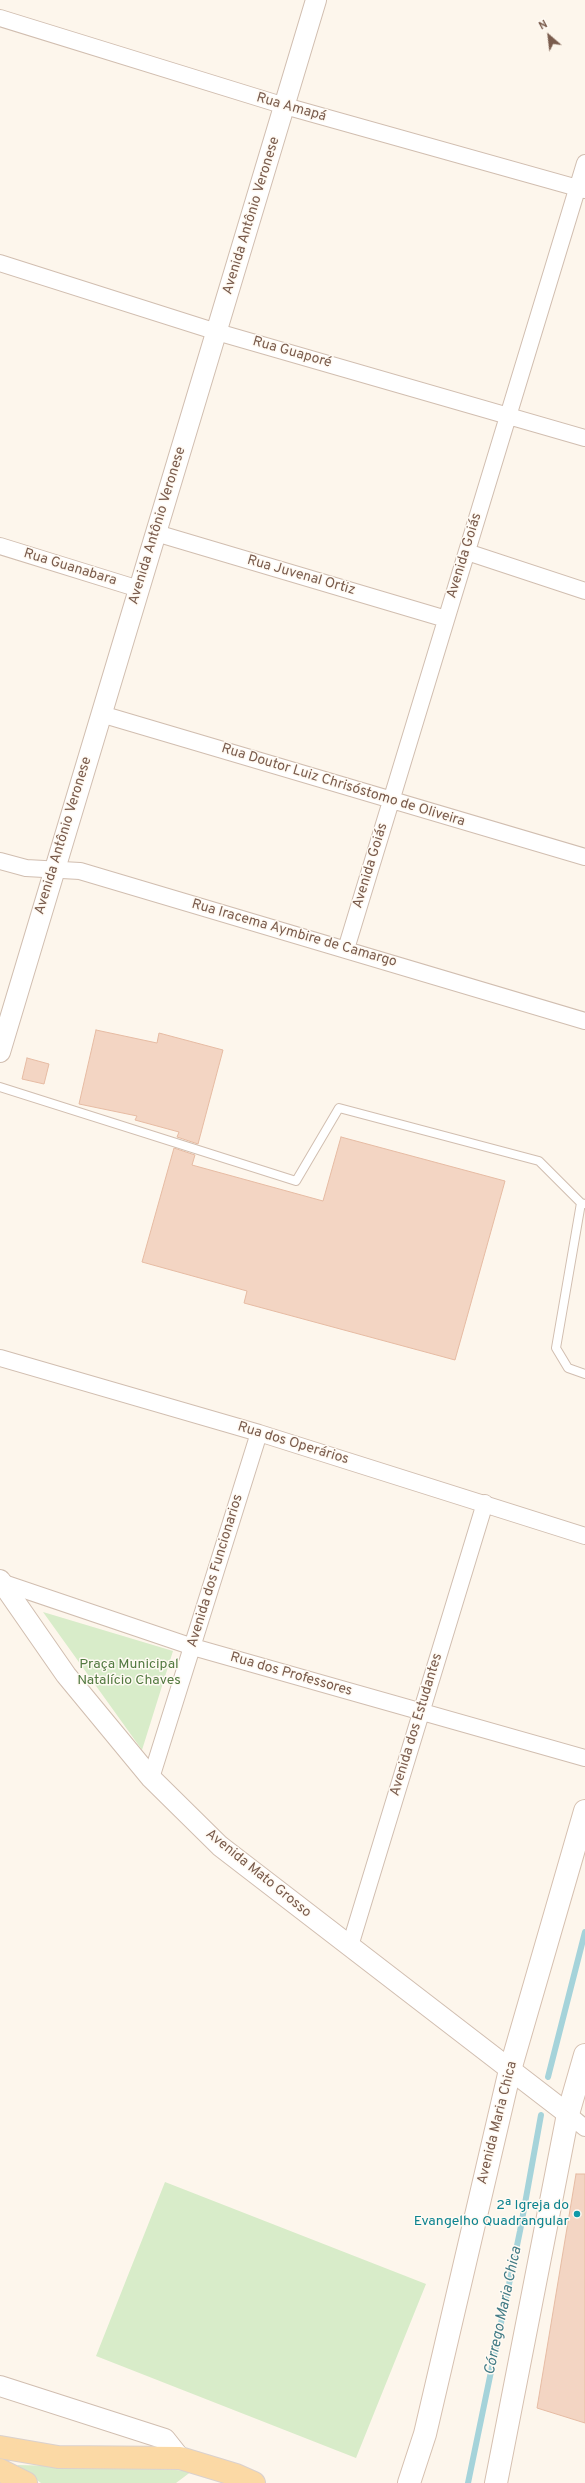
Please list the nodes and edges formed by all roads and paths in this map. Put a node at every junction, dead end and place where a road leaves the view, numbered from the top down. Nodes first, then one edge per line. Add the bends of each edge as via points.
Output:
1 (316, 0) edge
2 (0, 18) edge
3 (285, 106) junction
4 (585, 164) edge
5 (581, 189) edge
6 (0, 263) edge
7 (217, 332) junction
8 (508, 415) junction
9 (585, 438) edge
10 (156, 533) junction
11 (0, 546) edge
12 (466, 552) junction
13 (139, 589) junction
14 (585, 591) edge
15 (446, 619) junction
16 (101, 714) junction
17 (391, 802) junction
18 (585, 858) edge
19 (0, 861) edge
20 (54, 870) junction
21 (346, 949) junction
22 (585, 1021) edge
23 (0, 1052) edge
24 (0, 1087) edge
25 (583, 1204) edge
26 (0, 1358) edge
27 (585, 1374) edge
28 (259, 1433) junction
29 (485, 1503) junction
30 (585, 1536) edge
31 (0, 1581) edge
32 (193, 1647) junction
33 (420, 1711) junction
34 (585, 1758) edge
35 (151, 1778) junction
36 (585, 1811) edge
37 (350, 1946) junction
38 (585, 2055) edge
39 (510, 2070) junction
40 (568, 2114) junction
41 (585, 2128) edge
42 (0, 2386) edge
43 (0, 2447) edge
44 (180, 2458) junction
45 (0, 2470) edge
46 (245, 2479) edge
47 (26, 2483) edge
48 (207, 2483) edge
49 (409, 2483) edge
50 (496, 2483) edge

1 - 3 street, Avenida Antônio Veronese
2 - 3 street, Rua Amapá
3 - 5 street, Rua Amapá
3 - 7 street, Avenida Antônio Veronese
4 - 5 street, Avenida Goiás
5 - 8 street, Avenida Goiás
6 - 7 street, Rua Guaporé
7 - 8 street, Rua Guaporé
7 - 10 street, Avenida Antônio Veronese
8 - 9 street, Rua Guaporé
8 - 12 street, Avenida Goiás
10 - 13 street, Avenida Antônio Veronese
10 - 15 street, Rua Juvenal Ortiz
11 - 13 street, Rua Guanabara
12 - 14 street
12 - 15 street, Avenida Goiás
13 - 16 street, Avenida Antônio Veronese
15 - 17 street, Avenida Goiás
16 - 17 street, Rua Doutor Luiz Chrisóstomo de Oliveira
16 - 20 street, Avenida Antônio Veronese
17 - 18 street, Rua Doutor Luiz Chrisóstomo de Oliveira
17 - 21 street, Avenida Goiás
19 - 20 street, Rua Iracema Aymbire de Camargo via 26,868
20 - 21 street, Rua Iracema Aymbire de Camargo via 80,871
20 - 23 street, Avenida Antônio Veronese
21 - 22 street, Rua Iracema Aymbire de Camargo
24 - 25 lane via 296,1181 339,1108 539,1161
25 - 27 lane via 556,1348 568,1368
26 - 28 street, Rua dos Operários
28 - 29 street, Rua dos Operários
28 - 32 street, Avenida dos Funcionarios
29 - 30 street, Rua dos Operários
29 - 33 street, Avenida dos Estudantes
31 - 32 street, Rua dos Professores
31 - 35 street, Avenida Mato Grosso via 66,1675
32 - 33 street, Rua dos Professores
32 - 35 street, Avenida dos Funcionarios
33 - 34 street, Rua dos Professores
33 - 37 street, Avenida dos Estudantes
35 - 37 street, Avenida Mato Grosso via 220,1846
36 - 39 main road, Avenida Maria Chica
37 - 39 street, Avenida Mato Grosso
38 - 40 main road
39 - 40 street, Avenida Mato Grosso
39 - 49 main road, Avenida Maria Chica via 425,2434
40 - 41 street
40 - 50 main road
42 - 44 street via 165,2439
43 - 44 main road via 58,2457
44 - 46 main road
45 - 47 main road
46 - 48 main road

